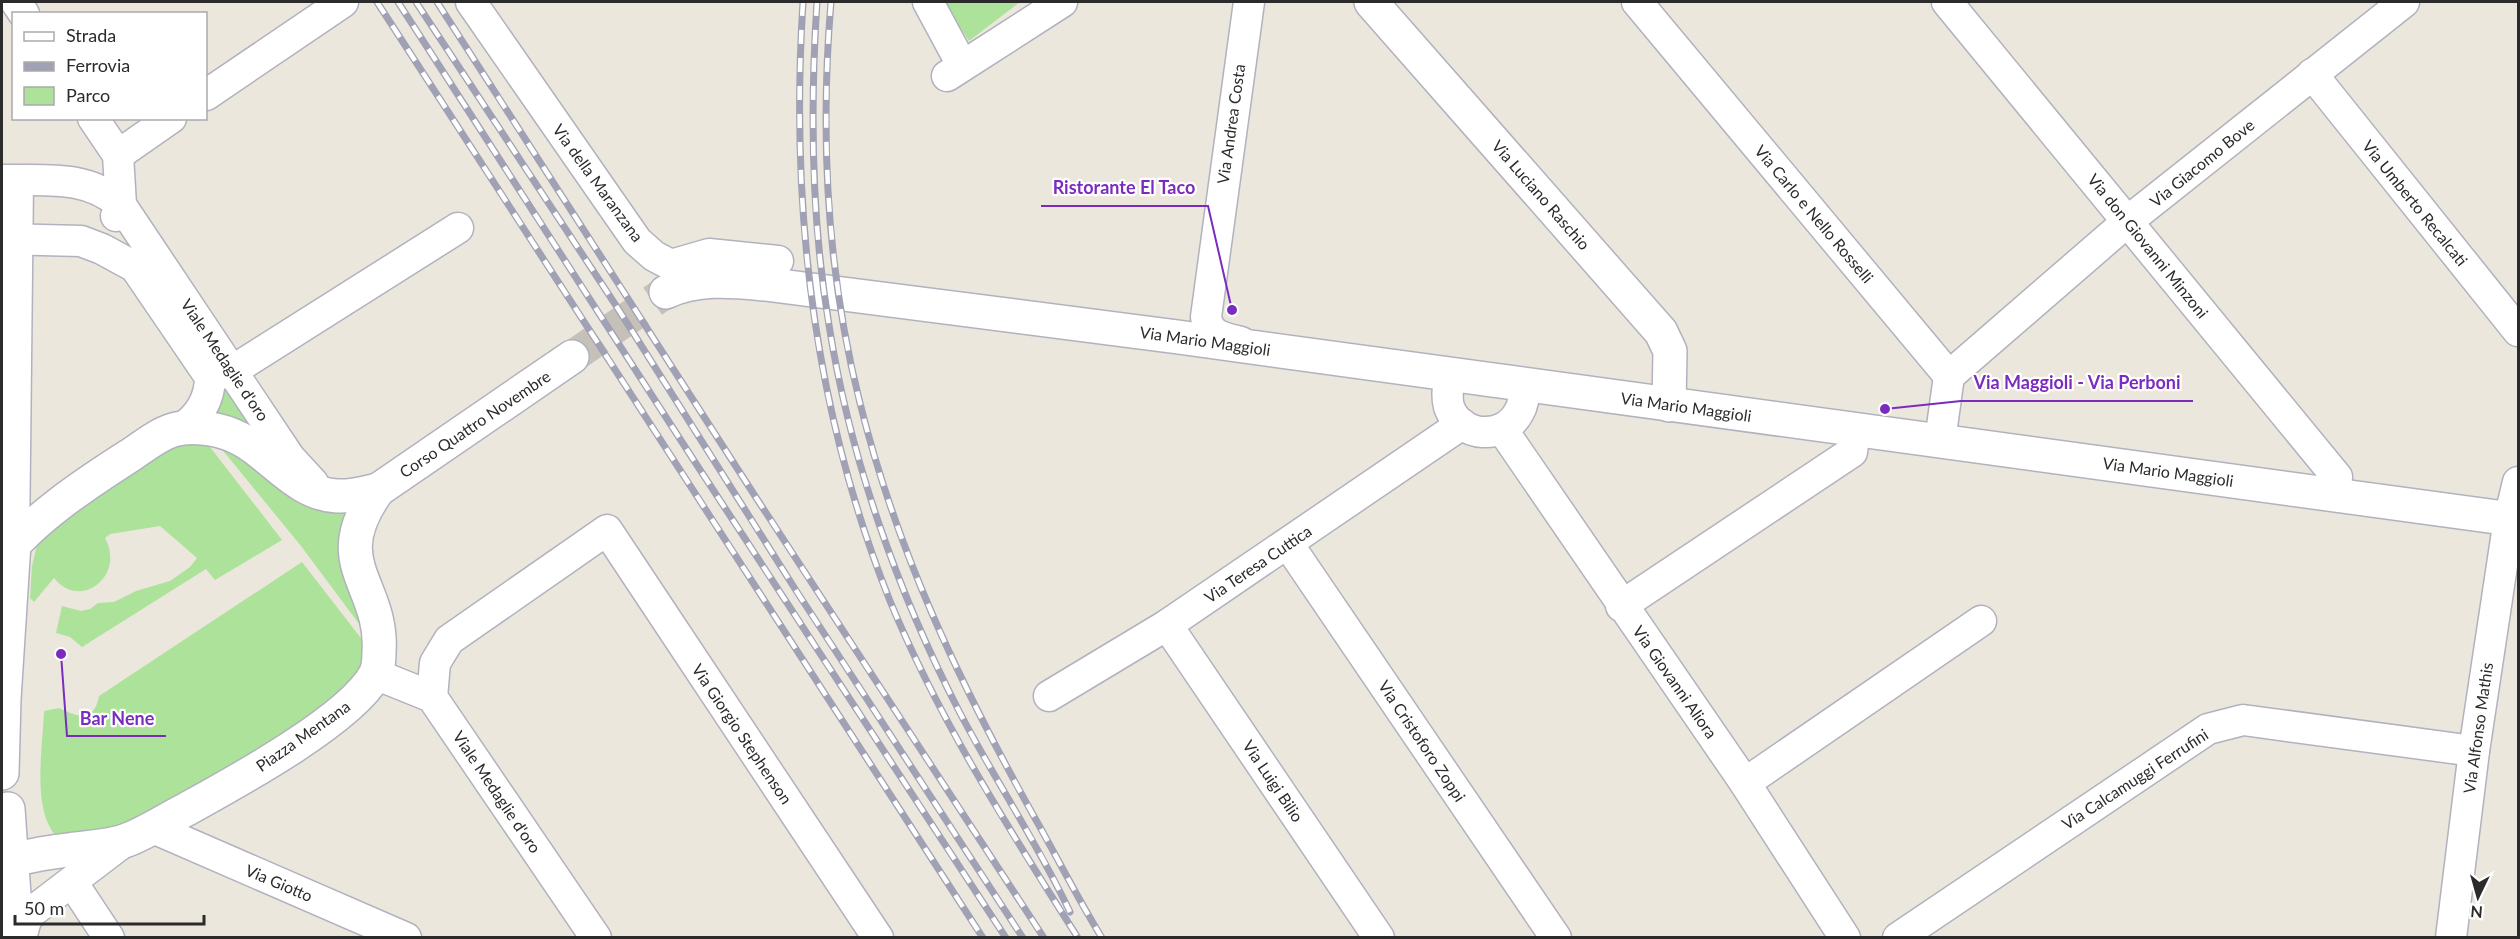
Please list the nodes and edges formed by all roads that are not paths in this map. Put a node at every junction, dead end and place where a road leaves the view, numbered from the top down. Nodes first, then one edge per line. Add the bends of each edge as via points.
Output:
1 (343, 2) edge
2 (471, 2) edge
3 (928, 2) edge
4 (1062, 2) edge
5 (1249, 2) edge
6 (1371, 2) edge
7 (1637, 2) edge
8 (1947, 2) edge
9 (2404, 2) edge
10 (2312, 74) junction
11 (207, 94) edge
12 (94, 120) edge
13 (168, 120) edge
14 (118, 155) junction
15 (10, 180) edge
16 (121, 205) junction
17 (2128, 221) junction
18 (458, 228) dead end
19 (9, 239) edge
20 (102, 249) junction
21 (778, 261) dead end
22 (666, 292) tunnel mouth
23 (2518, 331) edge
24 (1273, 351) junction
25 (572, 357) tunnel mouth
26 (221, 374) junction
27 (1450, 375) junction
28 (1949, 376) junction
29 (1525, 385) junction
30 (1669, 405) junction
31 (1462, 424) junction
32 (180, 429) junction
33 (1502, 429) junction
34 (1855, 430) junction
35 (1940, 441) junction
36 (2518, 482) edge
37 (378, 490) junction
38 (2335, 495) junction
39 (346, 496) junction
40 (2514, 519) edge
41 (1288, 544) junction
42 (8, 551) edge
43 (1621, 606) junction
44 (1981, 621) dead end
45 (1167, 625) junction
46 (375, 674) junction
47 (1049, 696) dead end
48 (432, 697) junction
49 (2474, 751) junction
50 (2, 772) edge
51 (1745, 783) junction
52 (139, 834) junction
53 (6, 841) edge
54 (72, 882) junction
55 (17, 936) edge
56 (109, 938) edge
57 (406, 938) edge
58 (596, 938) edge
59 (878, 938) edge
60 (1379, 938) edge
61 (1556, 938) edge
62 (1845, 938) edge
63 (1898, 938) edge
64 (2451, 938) edge

1 - 11 street
2 - 21 street, Via della Maranzana via 637,241 654,256 670,266 709,255
3 - 4 street via 954,70
5 - 24 street, Via Andrea Costa via 1206,317 1210,331 1217,335
6 - 30 street, Via Luciano Raschio via 1661,332 1670,351
7 - 28 street, Via Carlo e Nello Rosselli
8 - 17 street, Via don Giovanni Minzoni
9 - 10 street, Via Giacomo Bove
10 - 17 street, Via Giacomo Bove
10 - 23 street, Via Umberto Recalcati
12 - 14 street
13 - 14 street
14 - 16 street
15 - 16 street via 85,184 105,192
15 - 19 street
16 - 20 street
16 - 26 street, Viale Medaglie d'oro
17 - 28 street, Via Giacomo Bove
17 - 38 street, Via don Giovanni Minzoni via 2337,477
18 - 26 street
19 - 20 street, Viale Medaglie d'oro via 81,241
19 - 42 street
20 - 26 street, Viale Medaglie d'oro via 135,267
22 - 24 street, Via Mario Maggioli via 698,282 730,281
24 - 27 street, Via Mario Maggioli
25 - 37 street, Corso Quattro Novembre
26 - 32 street, Viale Medaglie d'oro via 194,419
26 - 39 street, Viale Medaglie d'oro via 301,471 322,490
27 - 29 street, Via Mario Maggioli
27 - 31 street via 1450,408
28 - 35 street
29 - 30 street, Via Mario Maggioli
29 - 33 street via 1520,412
30 - 34 street, Via Mario Maggioli
31 - 33 street via 1479,432
31 - 41 street, Via Teresa Cuttica
32 - 39 street via 203,428 231,434 259,449 285,473 314,491
32 - 42 street via 154,439 87,483
33 - 43 street, Via Giovanni Aliora
34 - 35 street, Via Mario Maggioli
34 - 43 street via 1852,453
35 - 38 street, Via Mario Maggioli
36 - 40 street, Via Alfonso Mathis
37 - 39 street
37 - 46 street, Piazza Mentana via 358,523 355,549 361,580 375,614 379,646
38 - 40 street, Via Mario Maggioli
40 - 49 street, Via Alfonso Mathis
41 - 45 street, Via Teresa Cuttica
41 - 61 street, Via Cristoforo Zoppi
42 - 50 street
43 - 51 street, Via Giovanni Aliora
44 - 51 street
45 - 47 street, Via Teresa Cuttica
45 - 60 street, Via Luigi Bilio
46 - 48 street
46 - 52 street, Piazza Mentana via 356,699 327,722 253,771
48 - 58 street, Viale Medaglie d'oro
48 - 59 street, Via Giorgio Stephenson via 435,663 449,640 607,530
49 - 63 street, Via Calcamuggi Ferrufini via 2243,720 2208,729
49 - 64 street, Via Alfonso Mathis
50 - 53 street via 7,787
51 - 62 street, Via Giovanni Aliora
52 - 53 street, Piazza Mentana
52 - 54 street, Piazza Mentana
52 - 57 street, Via Giotto
53 - 55 street
54 - 55 street, Piazza Mentana via 33,911
54 - 56 street

